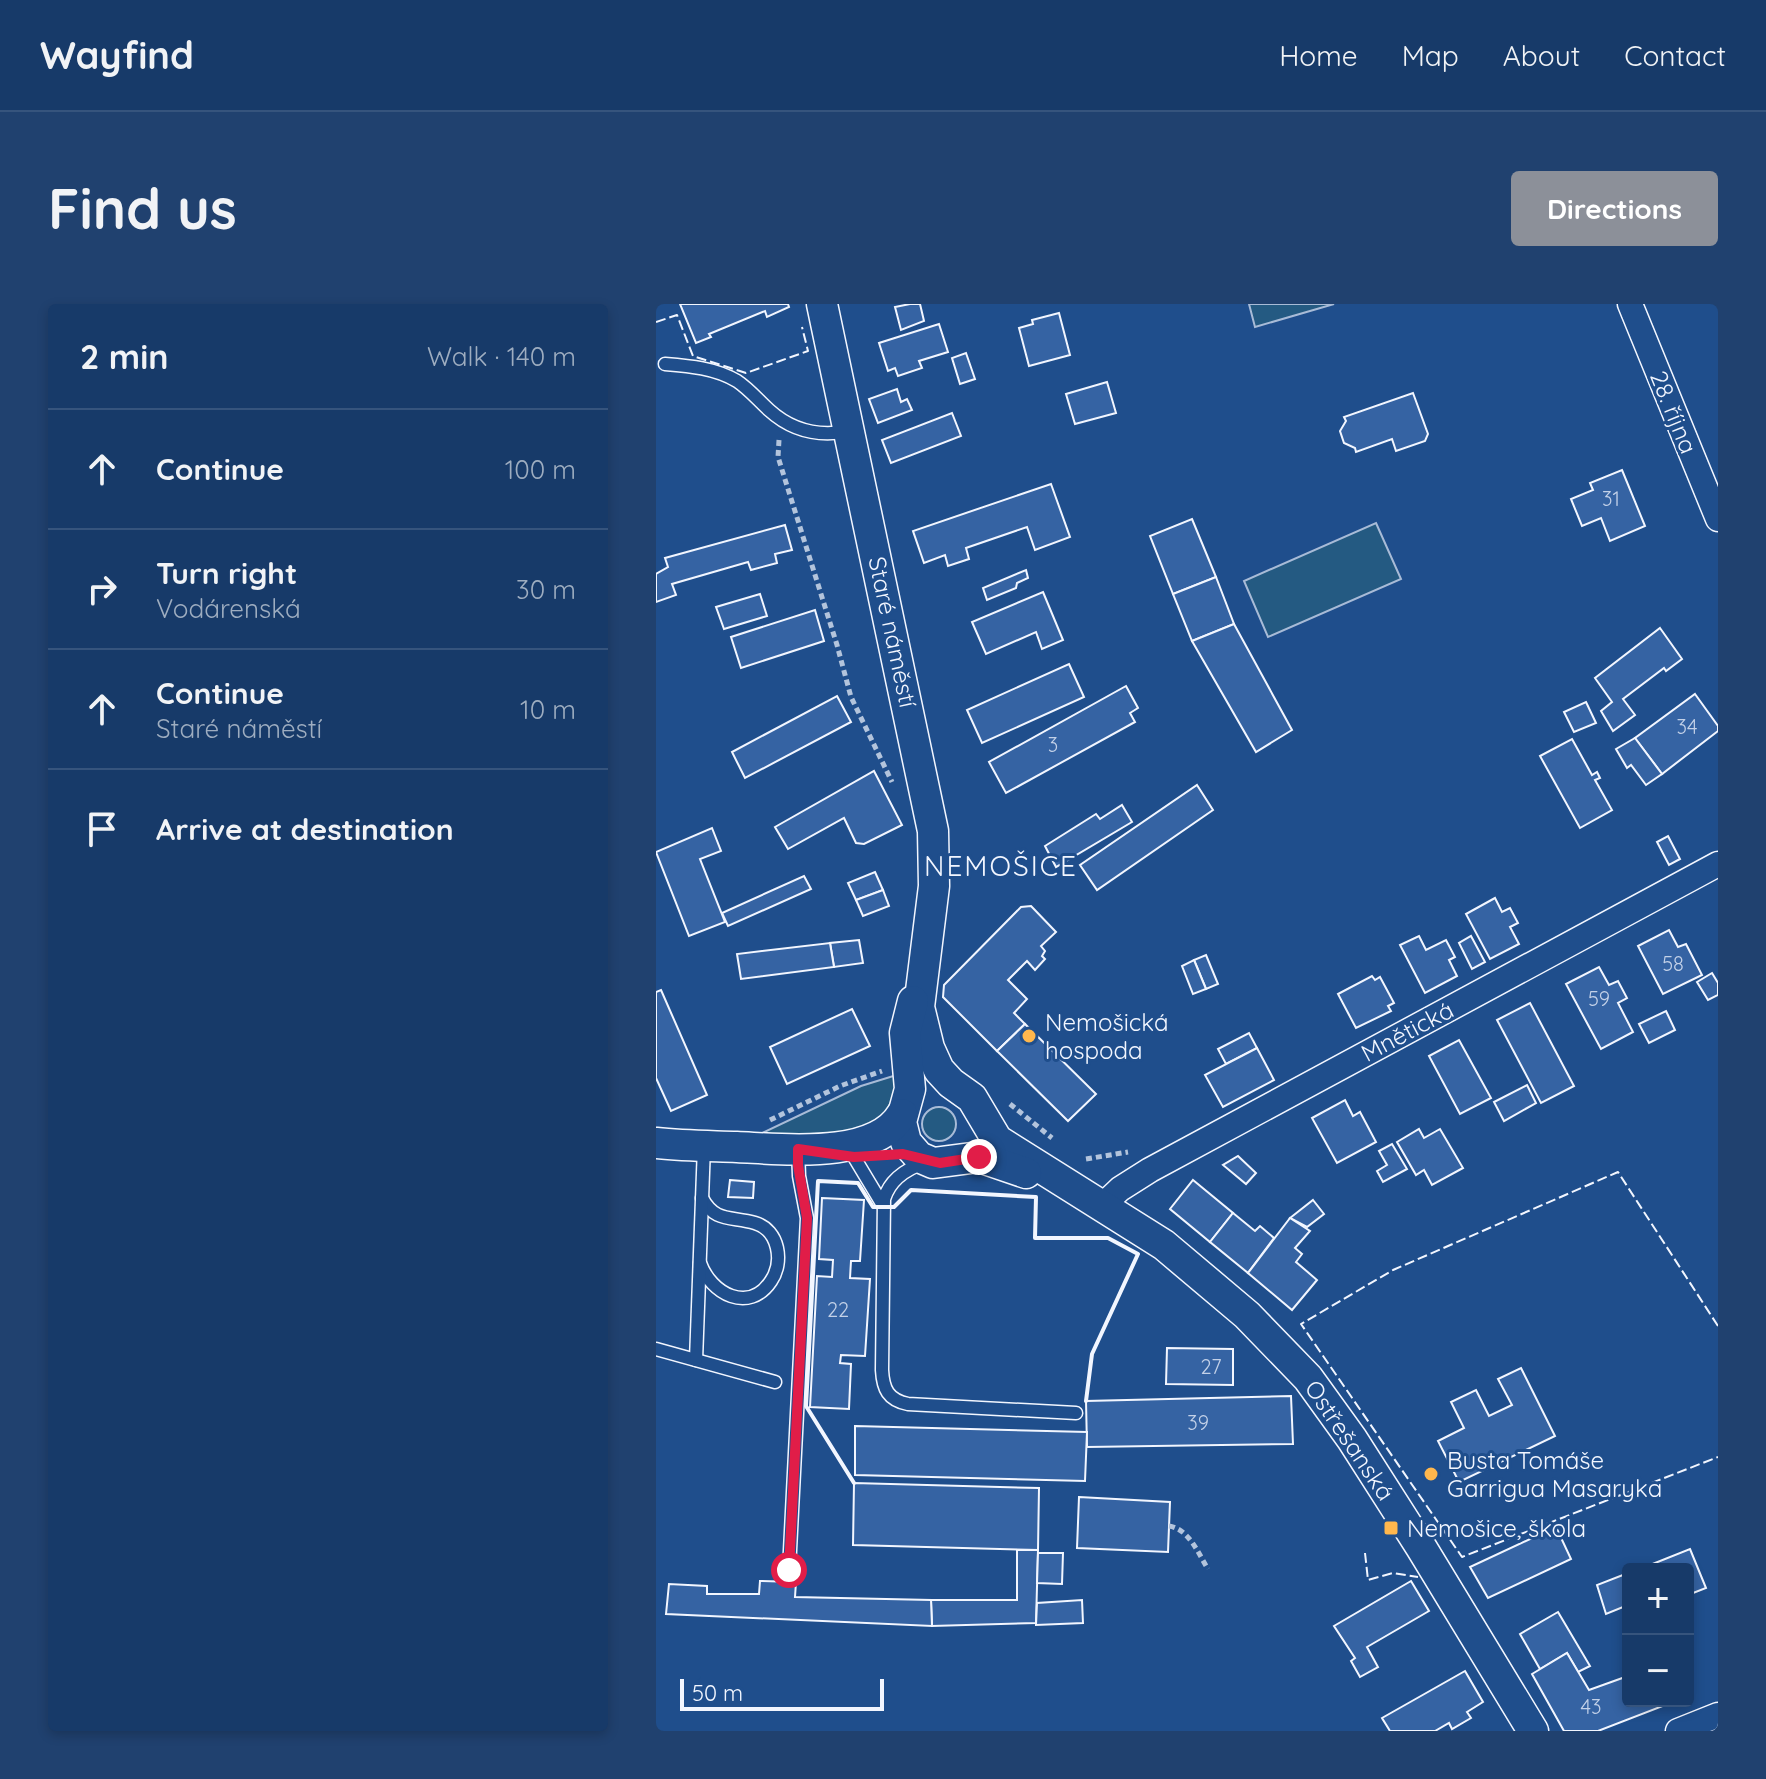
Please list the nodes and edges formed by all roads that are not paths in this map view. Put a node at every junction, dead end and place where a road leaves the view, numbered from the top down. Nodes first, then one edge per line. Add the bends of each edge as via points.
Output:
1 (822, 304) edge
2 (1630, 304) edge
3 (665, 364) dead end
4 (850, 430) junction
5 (1718, 519) edge
6 (1718, 864) edge
7 (923, 963) junction
8 (967, 1098) junction
9 (903, 1110) junction
10 (656, 1143) edge
11 (704, 1146) junction
12 (798, 1149) junction
13 (854, 1157) junction
14 (938, 1162) junction
15 (702, 1198) junction
16 (1089, 1199) junction
17 (884, 1207) junction
18 (700, 1263) junction
19 (656, 1349) edge
20 (696, 1360) junction
21 (775, 1382) dead end
22 (1076, 1413) dead end
23 (789, 1570) dead end
24 (1718, 1715) edge
25 (1533, 1731) edge
26 (1678, 1731) edge

1 - 4 street, Staré náměstí
2 - 5 street, 28. října
3 - 4 lane via 703,368 735,380 780,419 805,431
4 - 7 street, Staré náměstí via 933,831 934,886
6 - 16 street, Mnětická via 1120,1189
7 - 8 street, Staré náměstí via 920,1016 932,1057
7 - 9 street, Staré náměstí via 905,1033 910,1089
8 - 9 street via 944,1084 930,1085 912,1096
8 - 14 street via 981,1120 977,1140 965,1155
8 - 16 street, Staré náměstí via 997,1140
9 - 12 street via 892,1128 867,1141
9 - 14 street, Staré náměstí via 906,1142 914,1153
10 - 11 street
11 - 12 street
11 - 15 lane
12 - 13 street
12 - 23 lane via 807,1218
13 - 14 street via 903,1154
13 - 17 lane
14 - 16 street via 989,1159
14 - 17 lane via 912,1168 892,1182
15 - 18 lane
15 - 18 lane via 717,1215 763,1227 775,1241 779,1258 769,1284 742,1297 715,1288
16 - 25 street, Ostřešanská via 1164,1245 1206,1279 1308,1378 1414,1535
17 - 22 lane via 882,1370 887,1394 908,1404
18 - 20 lane
19 - 20 lane
20 - 21 lane
24 - 26 street

